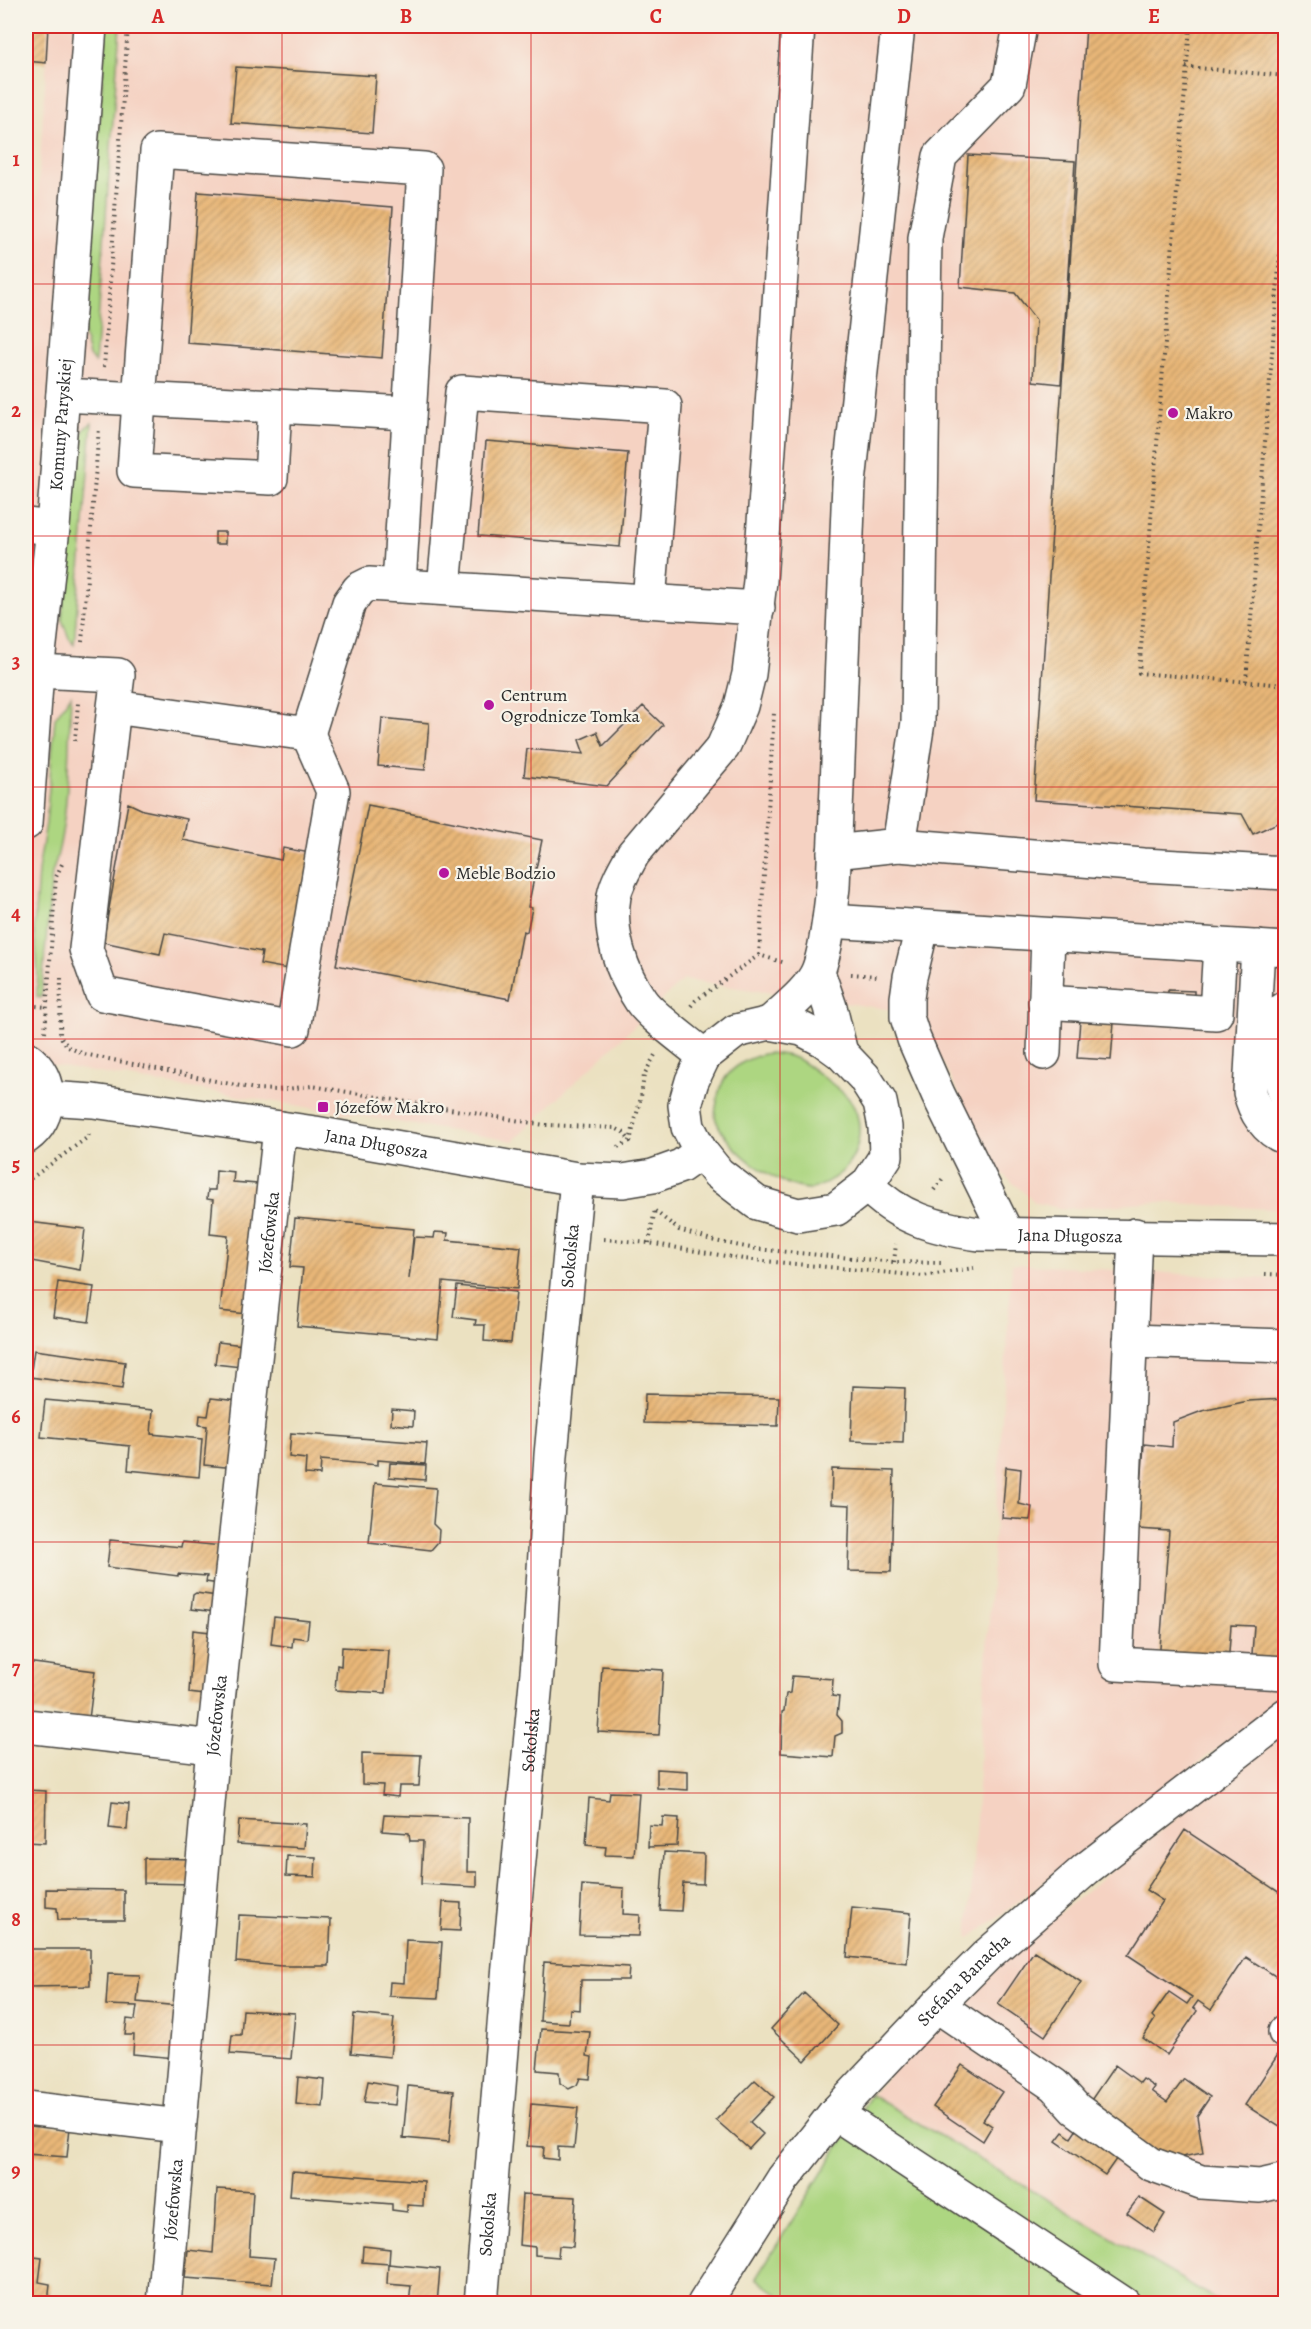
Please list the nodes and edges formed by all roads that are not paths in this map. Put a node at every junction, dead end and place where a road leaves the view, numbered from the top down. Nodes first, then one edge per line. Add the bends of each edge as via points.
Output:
1 (90, 26) edge
2 (798, 26) edge
3 (898, 26) edge
4 (1020, 26) edge
5 (63, 395) junction
6 (140, 399) junction
7 (275, 406) junction
8 (408, 413) junction
9 (40, 526) edge
10 (399, 585) junction
11 (444, 588) junction
12 (649, 601) junction
13 (758, 608) junction
14 (37, 671) junction
15 (114, 707) junction
16 (308, 734) junction
17 (26, 823) edge
18 (899, 845) junction
19 (834, 852) junction
20 (1286, 873) edge
21 (830, 921) junction
22 (922, 928) junction
23 (1048, 935) junction
24 (1220, 945) junction
25 (1272, 948) edge
26 (818, 972) junction
27 (1045, 1002) junction
28 (1275, 1009) edge
29 (770, 1023) junction
30 (842, 1053) junction
31 (1044, 1053) dead end
32 (704, 1056) junction
33 (26, 1058) edge
34 (47, 1098) junction
35 (1286, 1099) edge
36 (280, 1128) junction
37 (26, 1137) edge
38 (1286, 1138) edge
39 (701, 1152) junction
40 (577, 1179) junction
41 (867, 1185) junction
42 (1007, 1234) junction
43 (1136, 1235) junction
44 (1286, 1239) edge
45 (1130, 1341) junction
46 (1286, 1346) edge
47 (1286, 1673) edge
48 (1286, 1715) edge
49 (26, 1726) edge
50 (213, 1747) junction
51 (939, 2003) junction
52 (26, 2108) edge
53 (836, 2113) junction
54 (179, 2126) junction
55 (1286, 2180) edge
56 (164, 2304) edge
57 (481, 2304) edge
58 (704, 2304) edge
59 (1124, 2304) edge

1 - 5 street, Komuny Paryskiej
2 - 13 street
3 - 19 street via 849,483
4 - 18 street via 1009,85 940,156 925,238 918,722
5 - 6 street
5 - 9 street, Komuny Paryskiej
6 - 7 street
6 - 7 street via 134,471 271,478
6 - 8 street via 157,151 424,169
7 - 8 street
8 - 10 street
9 - 14 street, Komuny Paryskiej
10 - 11 street
10 - 16 street via 369,584 359,589 349,603
11 - 12 street
11 - 12 street via 462,392 665,406
12 - 13 street
13 - 32 street via 741,706 723,747 633,854 614,895 613,926 620,961 642,1003
14 - 15 street via 118,675
14 - 17 street, Komuny Paryskiej
15 - 16 street
15 - 16 street via 86,949 102,994 293,1029 333,791
18 - 19 street
18 - 20 street via 1143,866
19 - 21 street
21 - 22 street
21 - 26 street
22 - 23 street
22 - 42 street via 908,988 907,1017 952,1124
23 - 24 street
23 - 27 street
24 - 25 street
24 - 27 street via 1216,1013
25 - 28 street
26 - 29 street via 798,998
26 - 30 street
27 - 31 street
28 - 35 street via 1278,1065
28 - 38 street via 1250,1092 1269,1127
29 - 30 street via 801,1029
29 - 32 street via 736,1031
30 - 41 street via 880,1102 885,1127 886,1156
32 - 39 street via 685,1105 688,1127
33 - 34 street via 40,1071
34 - 36 street, Jana Długosza
34 - 37 street via 39,1125
36 - 40 street, Jana Długosza
36 - 50 street, Józefowska
39 - 40 street, Jana Długosza via 681,1166 653,1176 623,1181
39 - 41 street via 718,1173 757,1203 798,1215 836,1209
40 - 57 street, Sokolska
41 - 42 street, Jana Długosza via 899,1212 952,1230
42 - 43 street, Jana Długosza
43 - 44 street, Jana Długosza
43 - 45 street
45 - 46 street
45 - 47 street via 1116,1664
48 - 51 street, Stefana Banacha via 1086,1869 987,1954
49 - 50 street
50 - 54 street, Józefowska
51 - 53 street, Stefana Banacha
51 - 55 street via 1054,2085 1076,2109 1151,2164 1201,2182 1260,2186
52 - 54 street
53 - 58 street, Stefana Banacha via 783,2179
53 - 59 street
54 - 56 street, Józefowska

